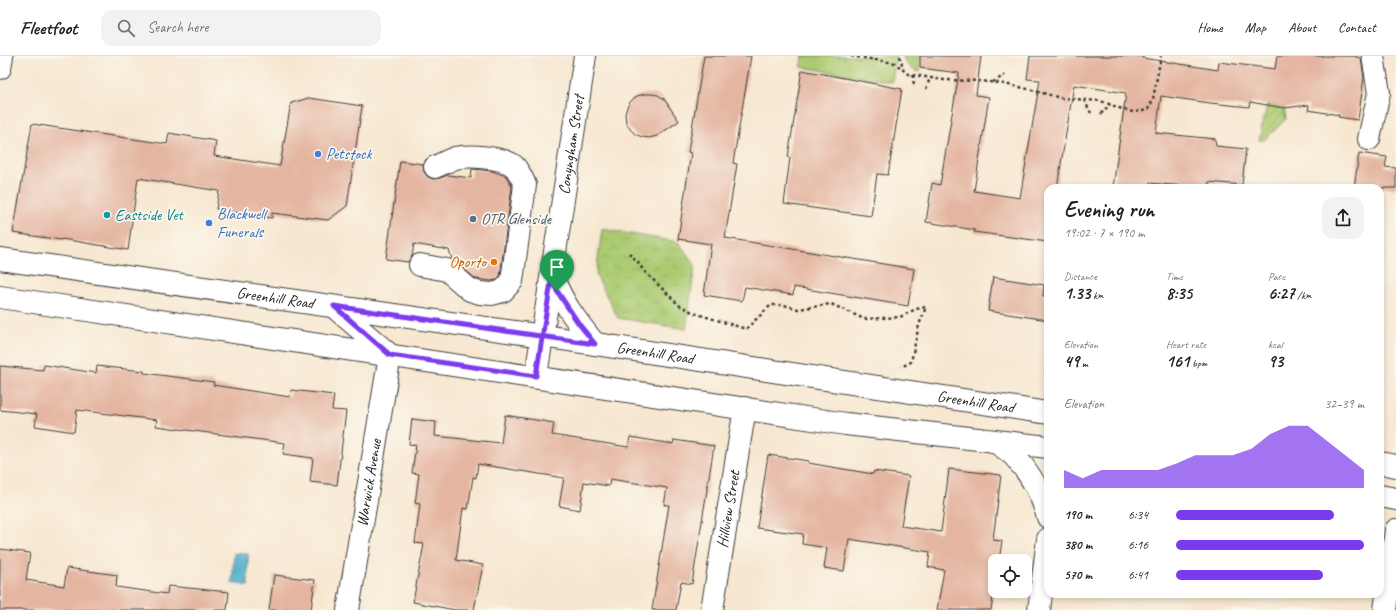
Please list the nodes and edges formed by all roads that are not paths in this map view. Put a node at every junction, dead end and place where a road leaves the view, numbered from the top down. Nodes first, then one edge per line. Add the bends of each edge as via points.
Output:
1 (2, 56) edge
2 (585, 56) edge
3 (1373, 56) edge
4 (0, 68) edge
5 (1369, 139) dead end
6 (435, 167) dead end
7 (0, 259) edge
8 (420, 266) dead end
9 (552, 275) junction
10 (0, 297) edge
11 (334, 306) junction
12 (542, 336) junction
13 (595, 344) junction
14 (390, 355) junction
15 (536, 376) junction
16 (745, 408) junction
17 (1044, 412) edge
18 (994, 441) junction
19 (1044, 447) edge
20 (1384, 464) edge
21 (1396, 466) edge
22 (1384, 497) edge
23 (1396, 499) edge
24 (1044, 503) edge
25 (1396, 530) edge
26 (1044, 571) edge
27 (348, 610) edge
28 (712, 610) edge
29 (1039, 610) edge
30 (1384, 610) edge

1 - 4 main road
2 - 9 main road, Conyngham Street
3 - 5 main road via 1379,93
6 - 8 main road via 454,158 474,156 505,161 513,165 520,175 525,185 512,281 503,291 492,294 480,293 470,290 447,270
7 - 11 main road, Greenhill Road
9 - 12 main road, Conyngham Street
9 - 13 main road via 557,291
10 - 14 main road
11 - 12 main road, Greenhill Road
11 - 14 main road
12 - 13 main road, Greenhill Road
12 - 15 main road, Conyngham Street
13 - 17 main road, Greenhill Road
14 - 15 main road
14 - 27 main road, Warwick Avenue
15 - 16 main road
16 - 18 main road via 846,424
16 - 28 main road, Hillview Street
18 - 19 main road
18 - 24 main road via 1015,456 1035,484
20 - 21 main road
22 - 23 main road
25 - 30 main road
26 - 29 main road

